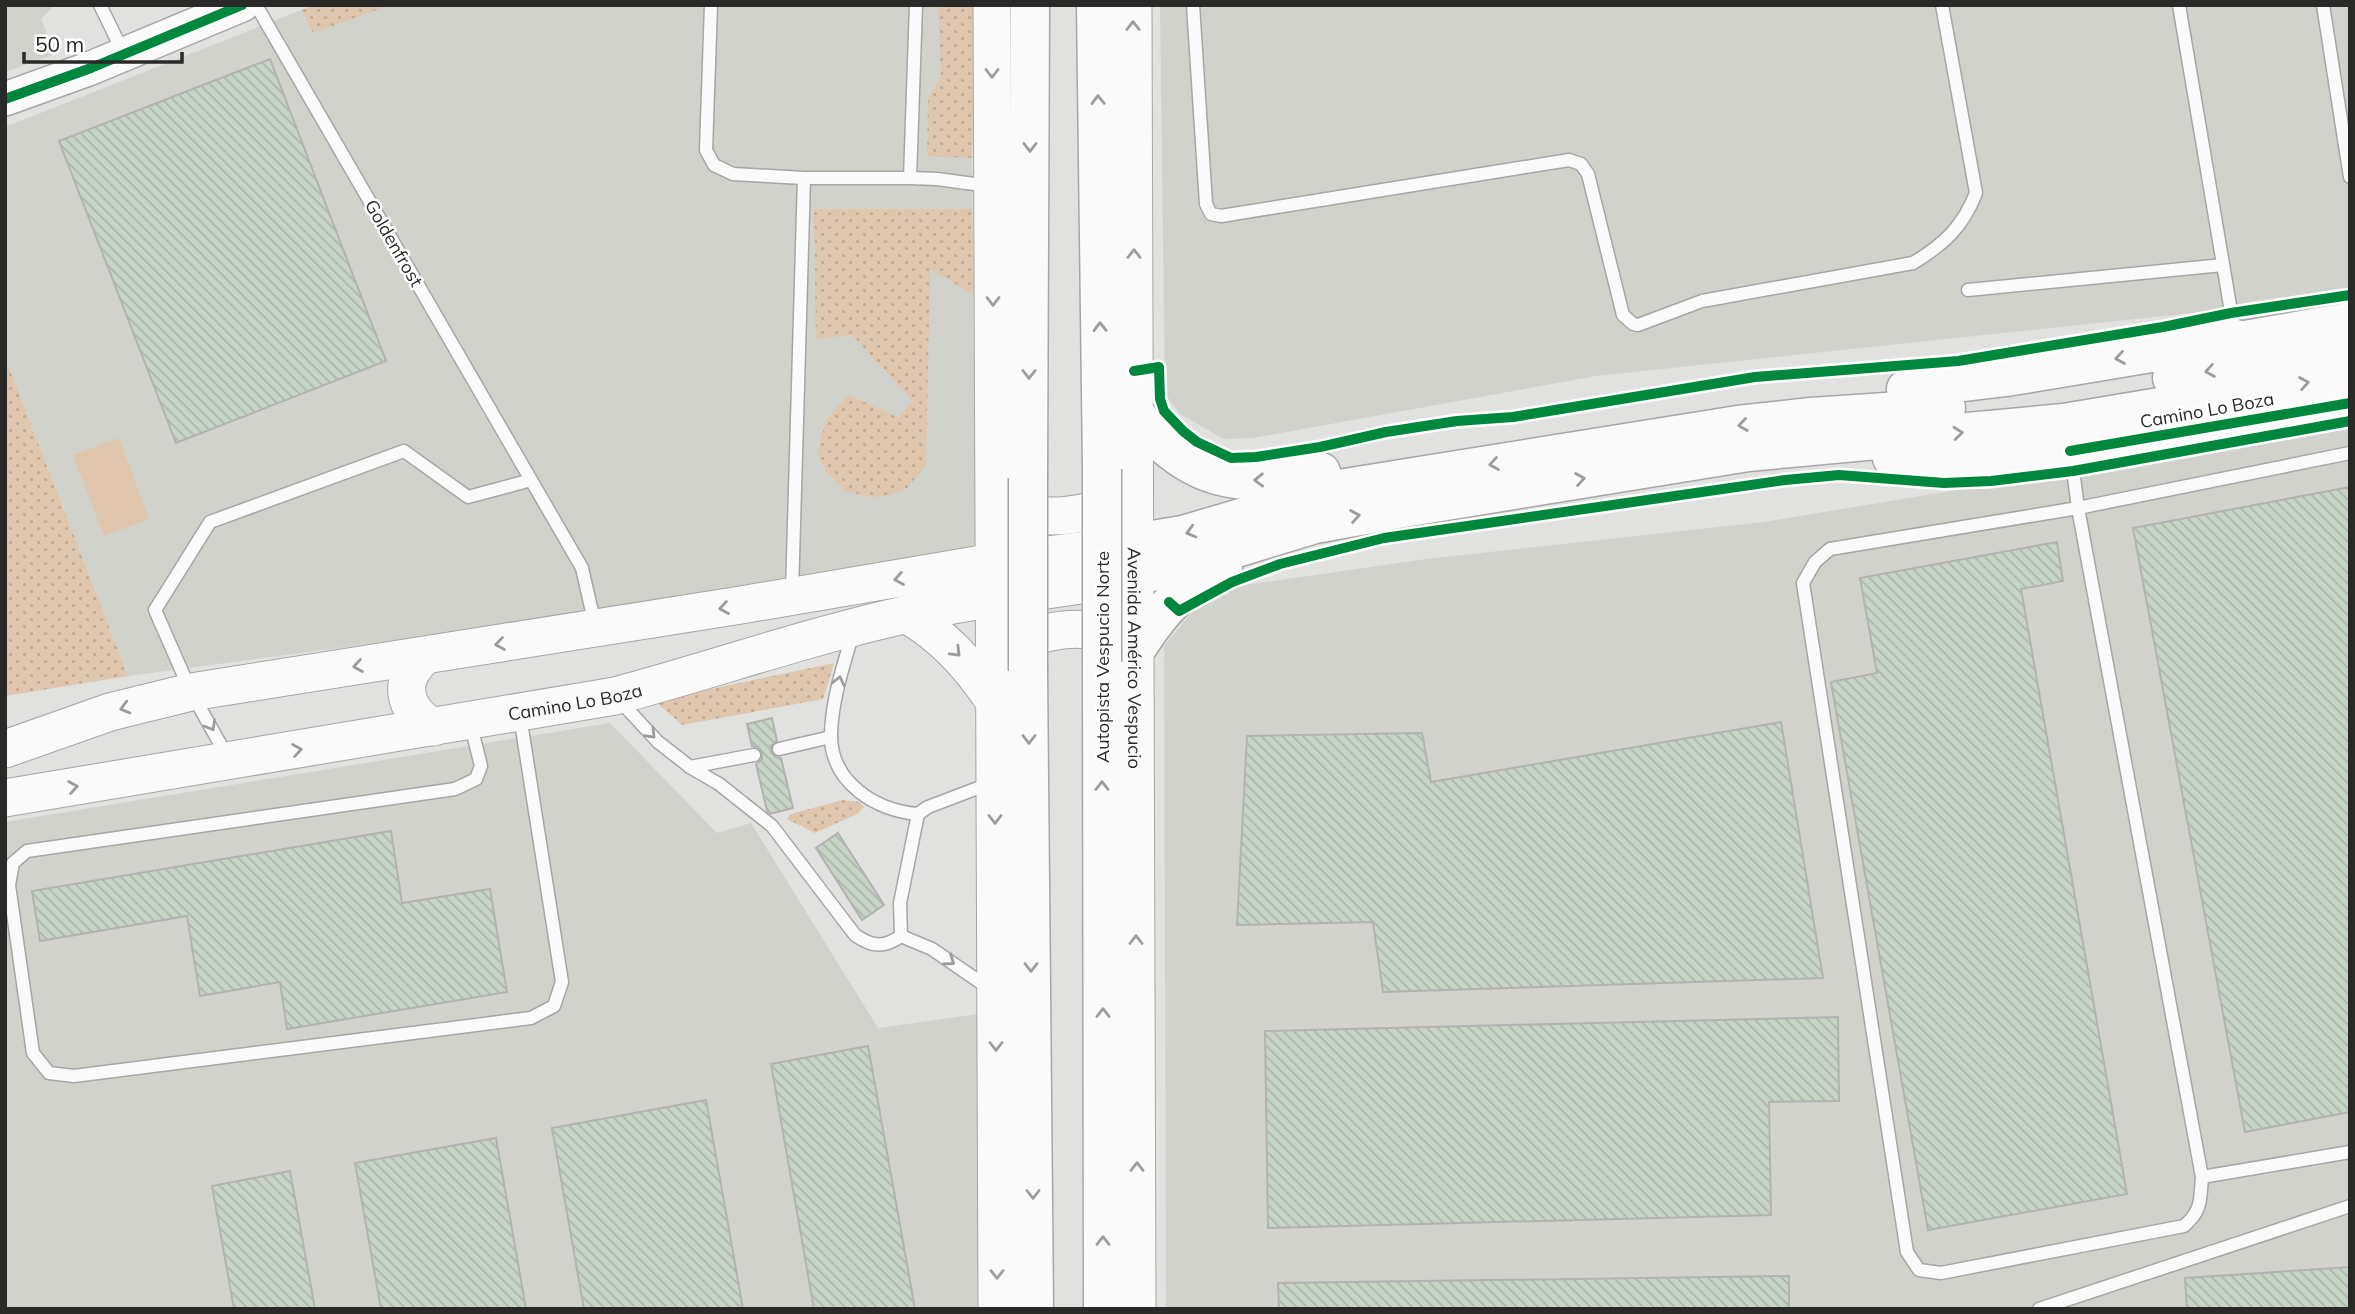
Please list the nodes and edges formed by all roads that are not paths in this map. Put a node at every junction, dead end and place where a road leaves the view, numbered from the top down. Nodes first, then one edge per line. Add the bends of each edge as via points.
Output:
1 (100, 5) edge
2 (242, 5) edge
3 (256, 5) edge
4 (711, 5) edge
5 (916, 5) edge
6 (992, 5) edge
7 (1030, 5) edge
8 (1096, 5) edge
9 (1133, 5) edge
10 (1193, 5) edge
11 (1942, 5) edge
12 (2179, 5) edge
13 (2323, 5) edge
14 (124, 53) junction
15 (5, 99) edge
16 (2350, 177) edge
17 (804, 178) junction
18 (910, 178) junction
19 (993, 187) junction
20 (2223, 265) junction
21 (1968, 290) dead end
22 (2350, 319) edge
23 (2236, 339) junction
24 (2350, 348) edge
25 (2350, 375) edge
26 (2350, 404) edge
27 (1135, 414) junction
28 (1802, 432) junction
29 (2070, 451) junction
30 (2350, 453) edge
31 (1399, 479) junction
32 (531, 480) junction
33 (1135, 491) junction
34 (994, 505) junction
35 (2078, 508) junction
36 (1289, 531) junction
37 (1135, 560) junction
38 (994, 562) junction
39 (792, 597) junction
40 (994, 599) junction
41 (906, 614) junction
42 (855, 626) junction
43 (596, 629) junction
44 (425, 656) junction
45 (1119, 656) junction
46 (1011, 665) junction
47 (191, 692) junction
48 (615, 696) junction
49 (995, 701) junction
50 (519, 713) junction
51 (470, 721) junction
52 (433, 727) junction
53 (831, 737) junction
54 (5, 749) edge
55 (779, 749) dead end
56 (754, 755) dead end
57 (230, 761) junction
58 (690, 767) junction
59 (995, 781) junction
60 (5, 798) edge
61 (918, 814) junction
62 (901, 936) junction
63 (996, 993) junction
64 (2350, 1152) edge
65 (2202, 1177) junction
66 (2350, 1206) edge
67 (997, 1309) edge
68 (1034, 1309) edge
69 (1103, 1309) edge
70 (1137, 1309) edge
71 (2039, 1309) edge

1 - 14 lane
2 - 14 street
3 - 32 lane, Goldenfrost
4 - 17 lane via 709,158 720,170 733,174
5 - 18 lane
6 -> 19 main road
7 -> 46 highway, bridge via 1028,478
45 -> 8 highway, Autopista Vespucio Norte, bridge via 1102,469
27 -> 9 main road, Avenida Américo Vespucio
10 - 11 lane via 1206,204 1211,214 1569,160 1581,164 1588,174 1623,315 1638,325 1702,301 1913,263 1952,234 1968,214 1976,193
12 - 20 lane
13 - 16 lane
14 - 15 street
17 - 18 lane
17 - 39 lane
18 - 19 lane
19 -> 34 main road
20 - 21 lane
20 - 23 lane
22 - 23 street
23 -> 28 highway via 2006,377 1892,390 1852,399
24 -> 28 highway via 2055,398 1913,411
28 -> 25 highway via 2064,423
26 - 29 street, Camino Lo Boza
31 -> 27 highway via 1335,470 1252,480 1212,474 1165,448
27 - 33 main road, Avenida Américo Vespucio
28 - 29 highway via 1904,459 2012,459
28 -> 31 highway via 1666,436
36 -> 28 highway via 1339,518 1720,456
29 - 35 lane
30 - 35 lane
31 -> 37 highway via 1339,489 1182,535
32 - 43 lane, Goldenfrost via 582,568
32 - 47 lane via 468,497 404,451 210,522 155,610
33 - 34 main road via 1101,508 1065,516 1029,515
33 - 37 main road, Avenida Américo Vespucio
34 - 38 main road
35 - 65 lane
35 - 65 lane via 1830,549 1815,562 1803,583 1907,1252 1919,1270 1941,1273 2184,1226 2197,1215
36 - 37 highway via 1181,565
36 - 45 highway via 1186,588
37 - 38 main road
37 - 40 main road, Camino Lo Boza
37 - 45 main road, Avenida Américo Vespucio
38 -> 39 main road
38 - 40 main road
39 -> 43 main road
40 - 41 main road, Camino Lo Boza
40 - 46 main road
41 - 42 main road, Camino Lo Boza
41 -> 49 main road via 954,649
42 - 48 main road, Camino Lo Boza
53 -> 42 lane via 836,694
43 -> 44 main road
44 -> 47 main road
44 - 52 main road via 410,672 407,695 414,712
45 - 46 main road via 1098,632 1050,632 1025,639
69 -> 45 highway, Autopista Vespucio Norte
70 -> 45 main road, Avenida Américo Vespucio
46 - 49 main road
46 -> 68 highway
47 -> 54 main road via 110,712
47 -> 57 lane
48 - 50 main road, Camino Lo Boza
48 -> 58 lane via 658,742
49 - 59 main road
50 - 51 main road, Camino Lo Boza
50 - 51 lane via 562,982 554,1006 518,1020 74,1076 49,1073 33,1053 9,886 13,863 27,851 454,789 476,779 481,766
51 - 52 main road, Camino Lo Boza
57 -> 52 main road, Camino Lo Boza
53 - 55 lane
53 - 61 lane via 839,765 857,790 885,808
56 - 58 lane
60 -> 57 main road, Camino Lo Boza
58 - 62 lane via 719,783 772,826 855,935 880,946
59 - 61 lane
59 -> 63 main road
61 - 62 lane via 901,903
62 -> 63 lane via 932,949
63 -> 67 main road
64 - 65 lane
66 - 71 lane

